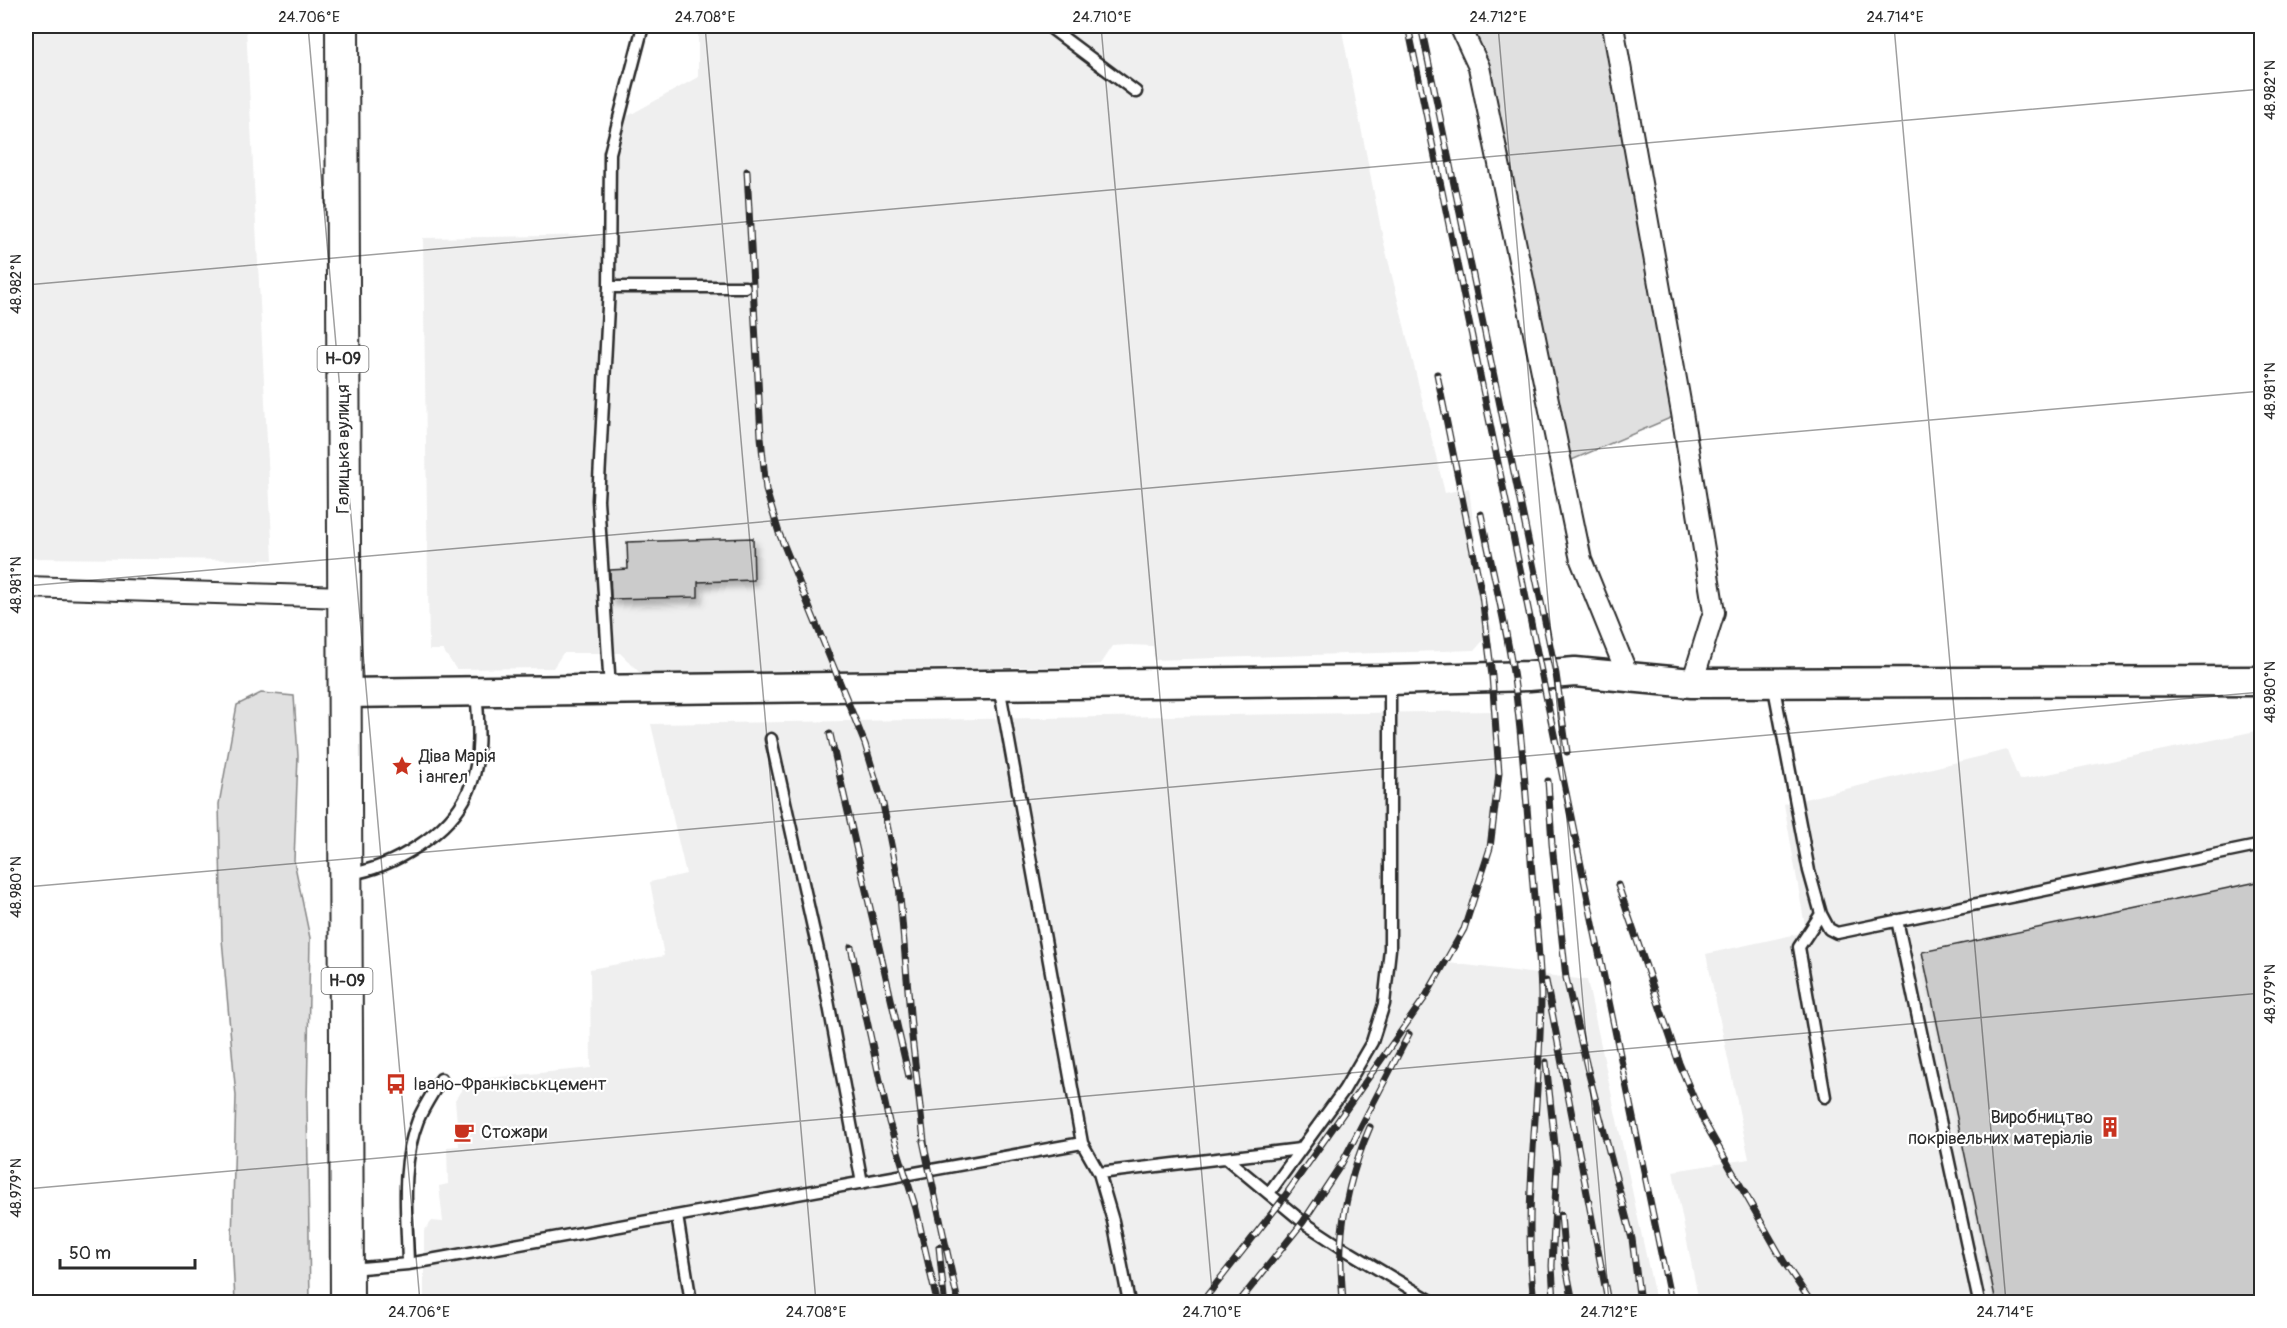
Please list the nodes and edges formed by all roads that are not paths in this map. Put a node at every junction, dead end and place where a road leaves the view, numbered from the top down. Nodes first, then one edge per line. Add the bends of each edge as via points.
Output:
1 (342, 26) edge
2 (643, 26) edge
3 (1048, 26) edge
4 (1461, 26) edge
5 (1613, 26) edge
6 (1136, 92) dead end
7 (609, 287) junction
8 (745, 287) dead end
9 (26, 587) edge
10 (344, 597) junction
11 (1628, 676) junction
12 (1390, 680) junction
13 (2262, 681) edge
14 (1692, 683) junction
15 (1773, 683) junction
16 (999, 685) junction
17 (610, 689) junction
18 (476, 691) junction
19 (344, 693) junction
20 (771, 739) dead end
21 (2262, 844) edge
22 (346, 875) junction
23 (1821, 914) junction
24 (1897, 920) junction
25 (441, 1079) dead end
26 (1826, 1097) dead end
27 (1082, 1143) junction
28 (1300, 1149) junction
29 (1227, 1159) junction
30 (1099, 1173) junction
31 (862, 1183) junction
32 (1269, 1193) junction
33 (677, 1216) junction
34 (408, 1264) junction
35 (346, 1270) junction
36 (347, 1302) edge
37 (691, 1302) edge
38 (1129, 1302) edge
39 (1433, 1302) edge
40 (1978, 1302) edge

1 - 10 main road, Галицька вулиця / Н-09
2 - 7 lane via 610,153
3 - 6 lane
4 - 11 street via 1479,67 1581,560
5 - 14 street via 1714,612
7 - 8 lane
7 - 17 lane via 598,500
9 - 10 street
10 - 19 main road, Галицька вулиця / Н-09
11 - 12 street via 1575,672
11 - 14 street
12 - 16 street
12 - 28 lane via 1390,949 1384,1004 1372,1042 1344,1090
13 - 15 street
14 - 15 street
15 - 23 lane via 1809,871
16 - 17 street
16 - 27 lane
17 - 18 street
18 - 19 street
18 - 22 lane via 478,755 468,794 426,841 387,864
19 - 22 main road, Н-09
20 - 31 lane via 822,968
21 - 24 lane
22 - 35 main road, Н-09
23 - 24 lane via 1829,929 1837,933
23 - 26 lane via 1798,947
24 - 40 lane
25 - 34 lane via 418,1120 408,1158
27 - 30 lane
27 - 31 lane
28 - 29 lane
28 - 32 lane
29 - 30 lane
29 - 32 lane
30 - 38 lane
31 - 33 lane
32 - 39 lane via 1303,1222
33 - 34 lane
33 - 37 lane
34 - 35 lane
35 - 36 main road, Н-09

